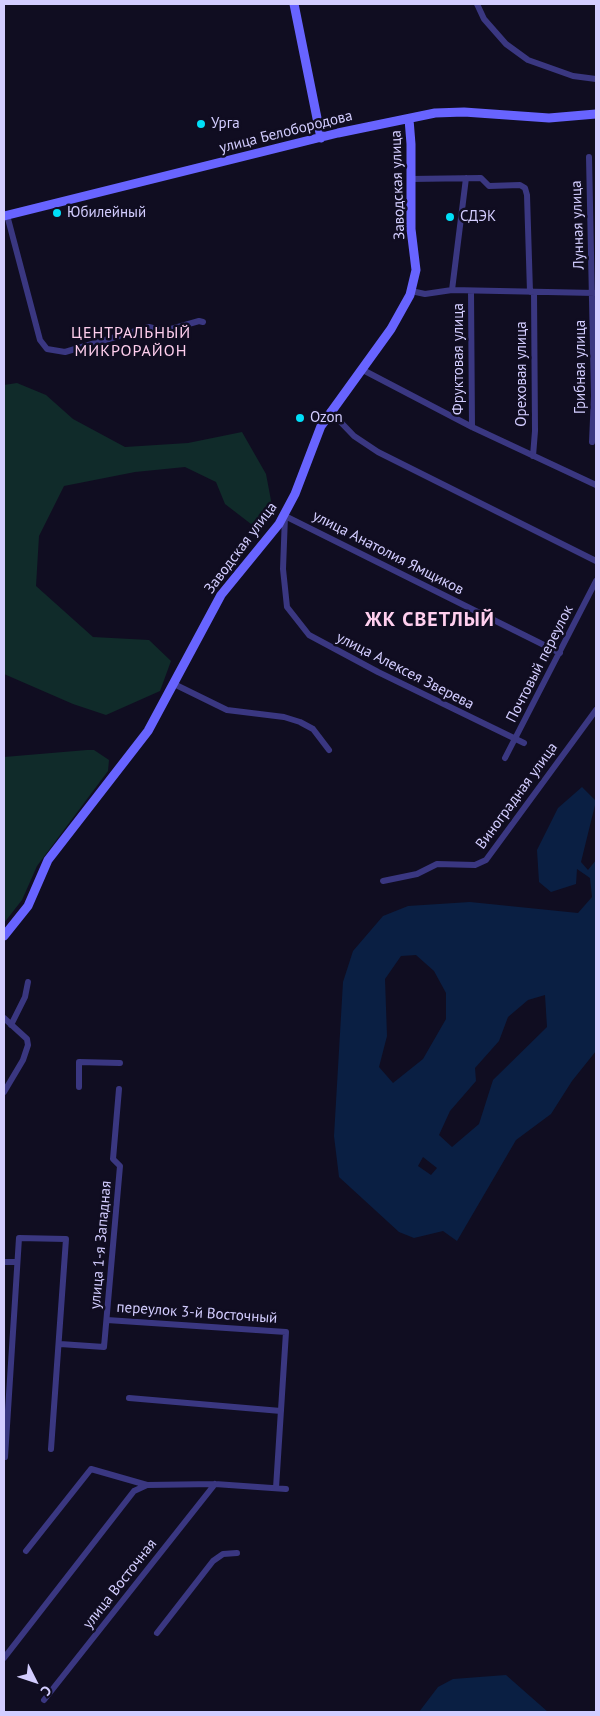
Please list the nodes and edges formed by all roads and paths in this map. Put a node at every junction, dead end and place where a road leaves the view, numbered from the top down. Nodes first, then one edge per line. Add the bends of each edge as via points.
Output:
1 (294, 4) edge
2 (477, 4) edge
3 (596, 79) edge
4 (596, 114) edge
5 (409, 118) junction
6 (320, 138) junction
7 (589, 157) dead end
8 (466, 178) junction
9 (410, 179) junction
10 (5, 216) edge
11 (452, 290) junction
12 (411, 291) junction
13 (471, 291) junction
14 (532, 292) junction
15 (594, 293) edge
16 (203, 322) dead end
17 (361, 369) junction
18 (595, 394) edge
19 (330, 412) junction
20 (472, 427) junction
21 (592, 442) dead end
22 (533, 456) junction
23 (596, 485) edge
24 (285, 516) junction
25 (596, 561) edge
26 (596, 581) edge
27 (560, 653) junction
28 (174, 684) junction
29 (596, 710) edge
30 (515, 738) junction
31 (524, 743) dead end
32 (329, 750) dead end
33 (506, 758) dead end
34 (383, 880) dead end
35 (4, 936) edge
36 (28, 982) dead end
37 (4, 1018) edge
38 (11, 1025) junction
39 (120, 1063) dead end
40 (79, 1087) dead end
41 (119, 1089) dead end
42 (4, 1092) edge
43 (4, 1262) edge
44 (17, 1262) junction
45 (107, 1320) junction
46 (60, 1344) junction
47 (129, 1398) dead end
48 (281, 1410) junction
49 (51, 1449) dead end
50 (6, 1457) dead end
51 (215, 1484) junction
52 (147, 1485) junction
53 (276, 1488) junction
54 (286, 1489) dead end
55 (26, 1550) dead end
56 (237, 1553) dead end
57 (157, 1632) dead end
58 (4, 1658) edge
59 (44, 1700) dead end

1 - 6 street
2 - 3 street via 484,19 506,44 528,60 573,76
4 - 5 street, улица Белобородова via 549,118 464,112
5 - 6 street, улица Белобородова
5 - 9 street, Заводская улица
6 - 10 street, улица Белобородова
7 - 15 street, Лунная улица
8 - 9 street
8 - 11 street
8 - 14 street, Ореховая улица via 481,178 489,186 520,185 526,190
9 - 12 street, Заводская улица via 416,270
10 - 16 street via 40,340 46,349 65,352 149,327 164,331
11 - 12 street via 425,294
11 - 13 street
12 - 17 street, Заводская улица via 391,329
13 - 14 street
13 - 20 street, Фруктовая улица
14 - 15 street
14 - 22 street, Ореховая улица
15 - 18 street, Грибная улица
17 - 19 street, Заводская улица
17 - 20 street
18 - 21 street, Грибная улица
19 - 24 street, Заводская улица via 315,438
19 - 25 street via 354,436 378,452
20 - 22 street
22 - 23 street
24 - 27 street, улица Анатолия Ямщиков
24 - 28 street, Заводская улица via 221,595
24 - 30 street, улица Алексея Зверева via 283,569 287,607 313,638 479,723
26 - 27 street, Почтовый переулок
27 - 30 street, Почтовый переулок
28 - 32 street via 227,710 300,722 313,729
28 - 35 street, Заводская улица via 139,744 48,860 28,906
29 - 34 street, Виноградная улица via 486,860 474,865 437,864 417,874
30 - 31 street, улица Алексея Зверева
30 - 33 street, Почтовый переулок
36 - 38 street via 27,992
37 - 38 street
38 - 42 street via 27,1039 28,1049
39 - 40 street via 79,1062
41 - 45 street, улица 1-я Западная via 113,1159 120,1166
43 - 44 street
44 - 46 street via 19,1238 66,1240
44 - 50 street
45 - 46 street, улица 1-я Западная via 104,1347
45 - 48 street, переулок 3-й Восточный via 286,1332
46 - 49 street
47 - 48 street
48 - 53 street
51 - 52 street
51 - 53 street
51 - 59 street, улица Восточная
52 - 55 street via 91,1469
52 - 58 street via 134,1491
53 - 54 street
56 - 57 street via 223,1554 213,1561

